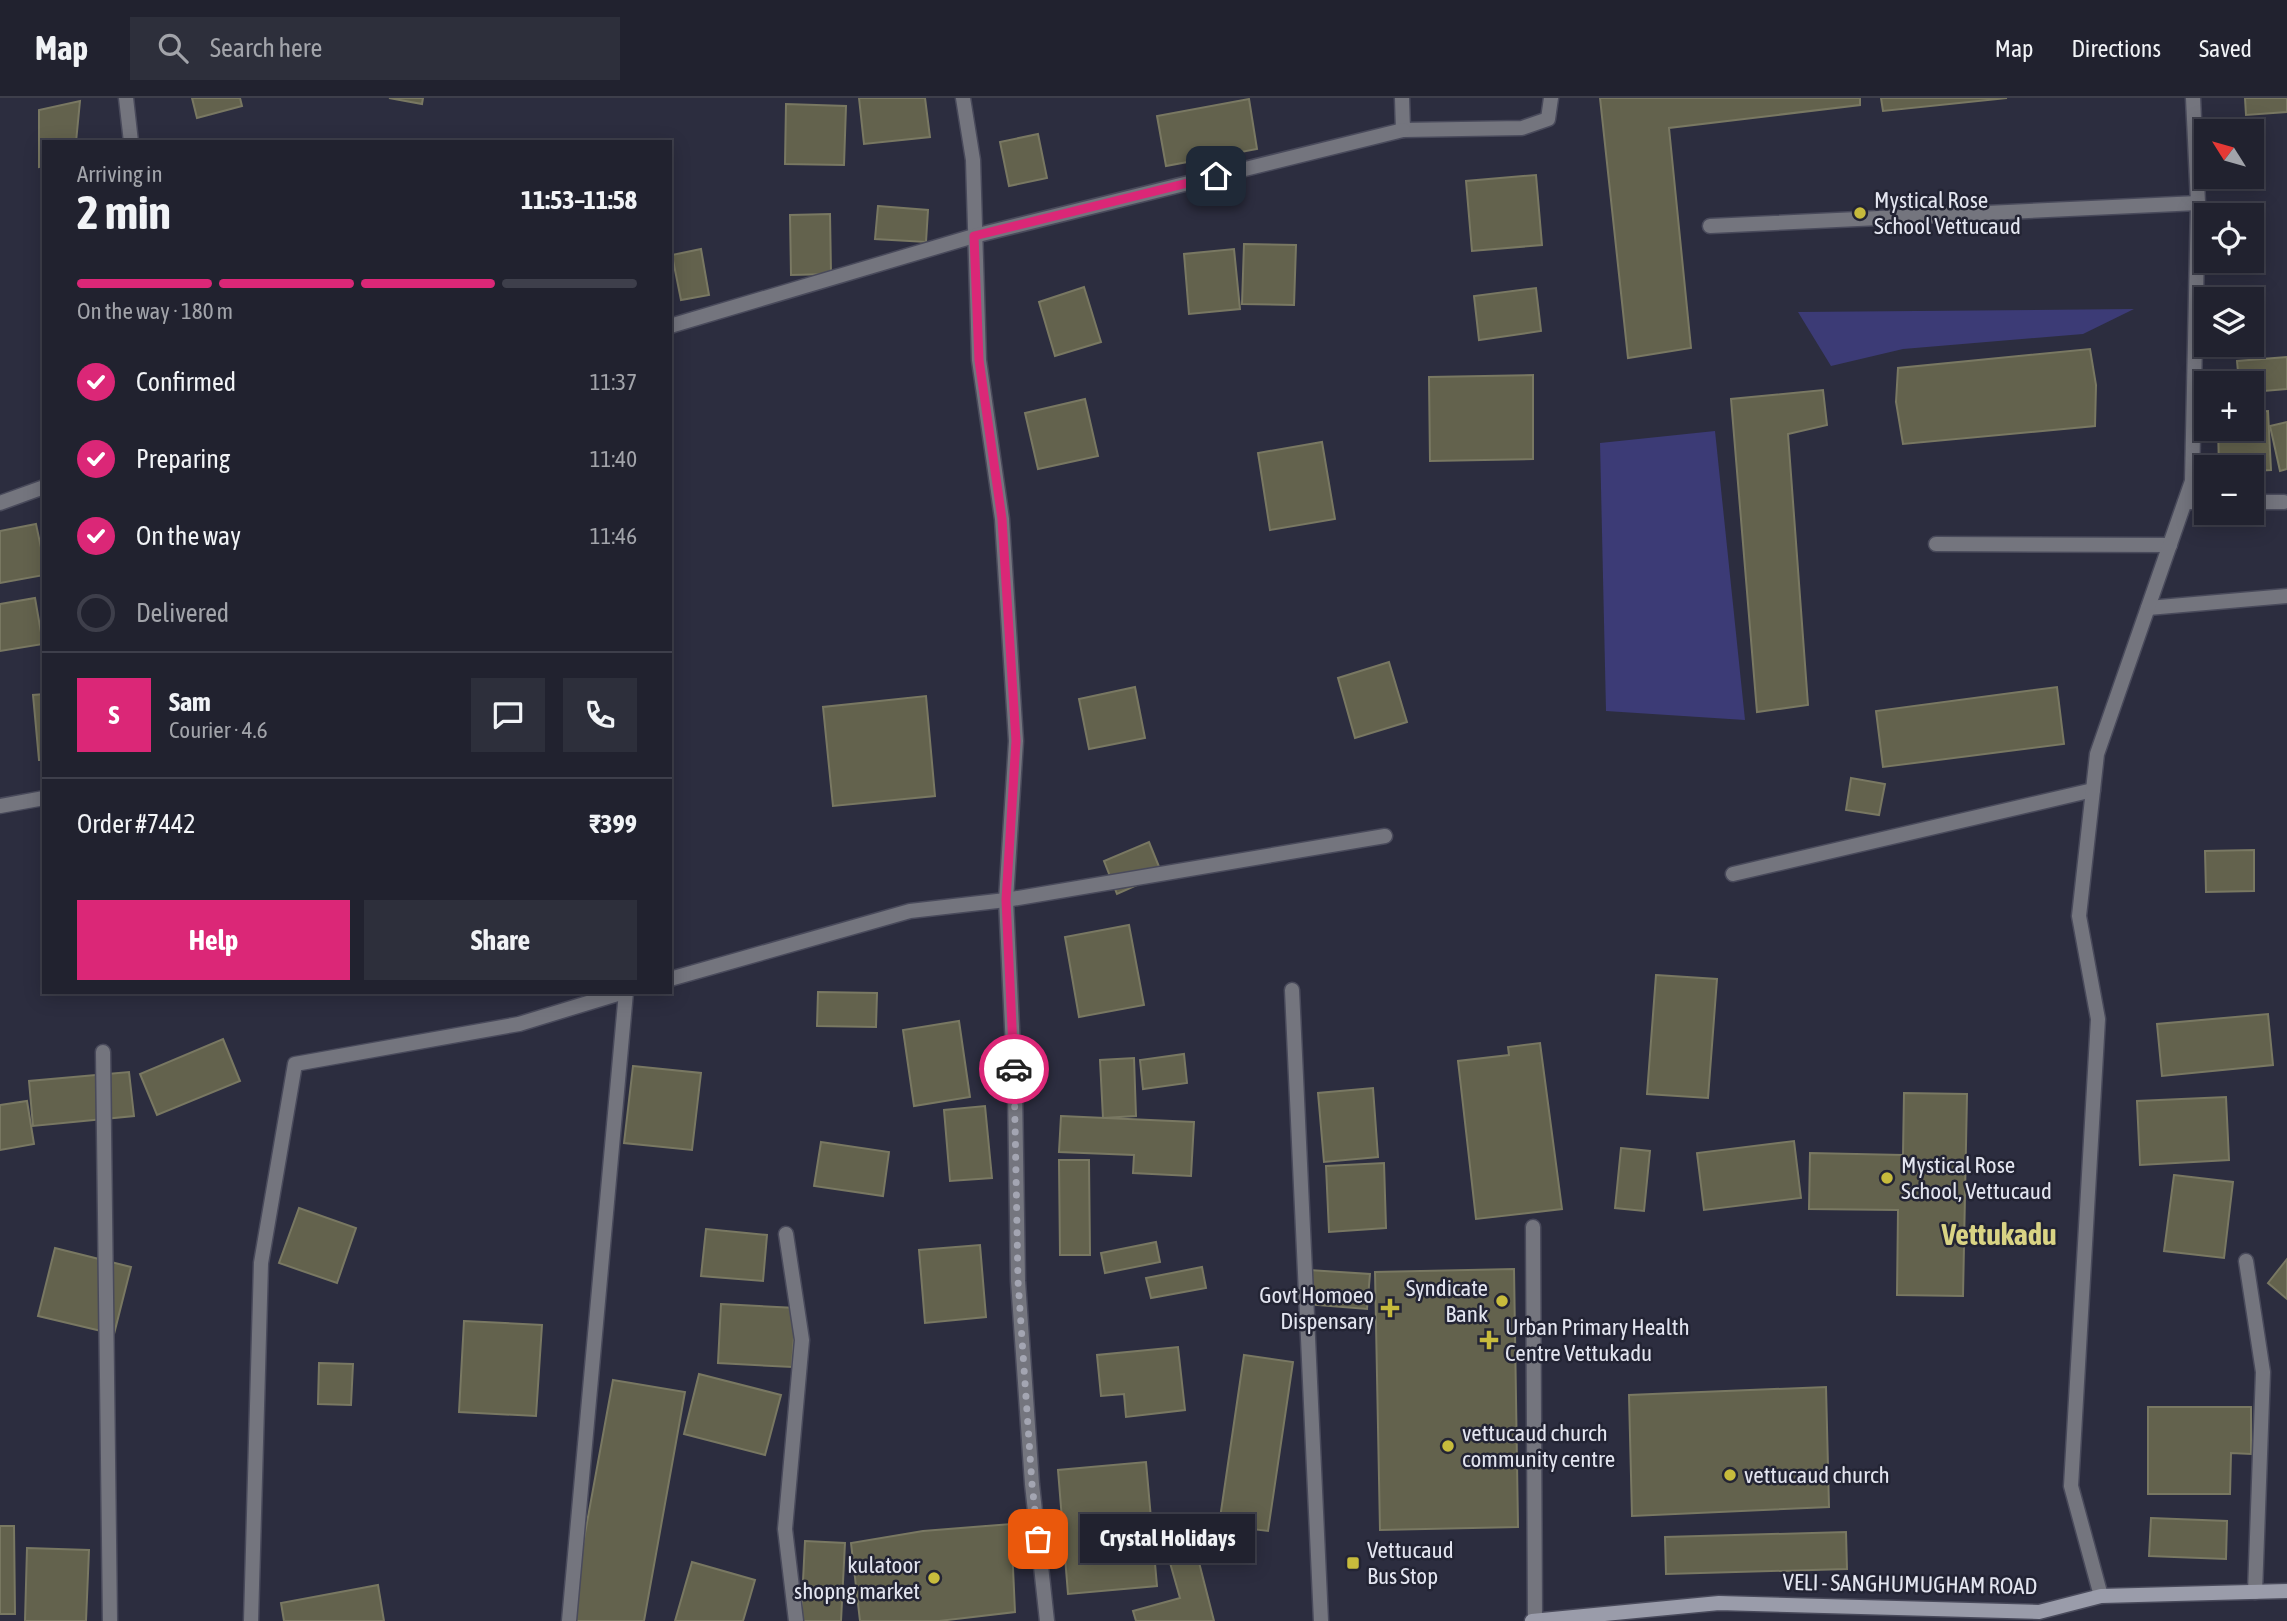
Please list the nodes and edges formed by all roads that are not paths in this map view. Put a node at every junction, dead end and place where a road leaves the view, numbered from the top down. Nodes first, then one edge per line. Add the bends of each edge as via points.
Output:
1 (126, 98) edge
2 (963, 98) edge
3 (1402, 98) edge
4 (1551, 98) edge
5 (2193, 98) edge
6 (1403, 130) junction
7 (131, 140) edge
8 (2194, 203) edge
9 (2198, 203) edge
10 (1710, 226) dead end
11 (974, 236) junction
12 (2196, 273) edge
13 (672, 326) edge
14 (42, 488) edge
15 (2185, 502) junction
16 (2194, 502) edge
17 (2264, 502) edge
18 (2284, 502) dead end
19 (0, 503) edge
20 (1936, 544) dead end
21 (2170, 545) junction
22 (2287, 596) edge
23 (2148, 608) junction
24 (2093, 790) junction
25 (42, 798) edge
26 (0, 806) edge
27 (1385, 836) dead end
28 (1733, 874) dead end
29 (1006, 900) junction
30 (672, 978) edge
31 (1292, 990) dead end
32 (618, 994) edge
33 (625, 994) edge
34 (103, 1052) dead end
35 (1533, 1227) dead end
36 (786, 1234) dead end
37 (2246, 1261) dead end
38 (2287, 1591) edge
39 (2255, 1592) junction
40 (2101, 1596) junction
41 (2039, 1616) edge
42 (110, 1621) edge
43 (251, 1621) edge
44 (569, 1621) edge
45 (796, 1621) edge
46 (1047, 1621) edge
47 (1321, 1621) edge
48 (1534, 1621) edge

1 - 7 street
2 - 11 street via 973,160
3 - 6 street
4 - 6 street via 1548,119 1522,128
5 - 9 street
6 - 11 street
8 - 10 street
11 - 13 street
11 - 29 street via 979,360 1002,519 1016,741
12 - 15 street via 2192,481
14 - 19 street
15 - 16 street
15 - 21 street
17 - 18 street
20 - 21 street
21 - 23 street
22 - 23 street
23 - 24 street via 2097,754
24 - 28 street
24 - 40 street via 2079,916 2098,1018 2071,1486
25 - 26 street
27 - 29 street
29 - 30 street via 910,911
29 - 46 street via 1018,1281
31 - 47 street
32 - 43 street via 519,1024 295,1064 261,1263
33 - 44 street
34 - 42 street
35 - 48 street
36 - 45 street via 802,1340 785,1529
37 - 39 street via 2263,1372
38 - 39 main road, VELI - SANGHUMUGHAM ROAD
39 - 40 main road, VELI - SANGHUMUGHAM ROAD
40 - 41 main road, VELI - SANGHUMUGHAM ROAD
41 - 48 main road, VELI - SANGHUMUGHAM ROAD via 1719,1603

